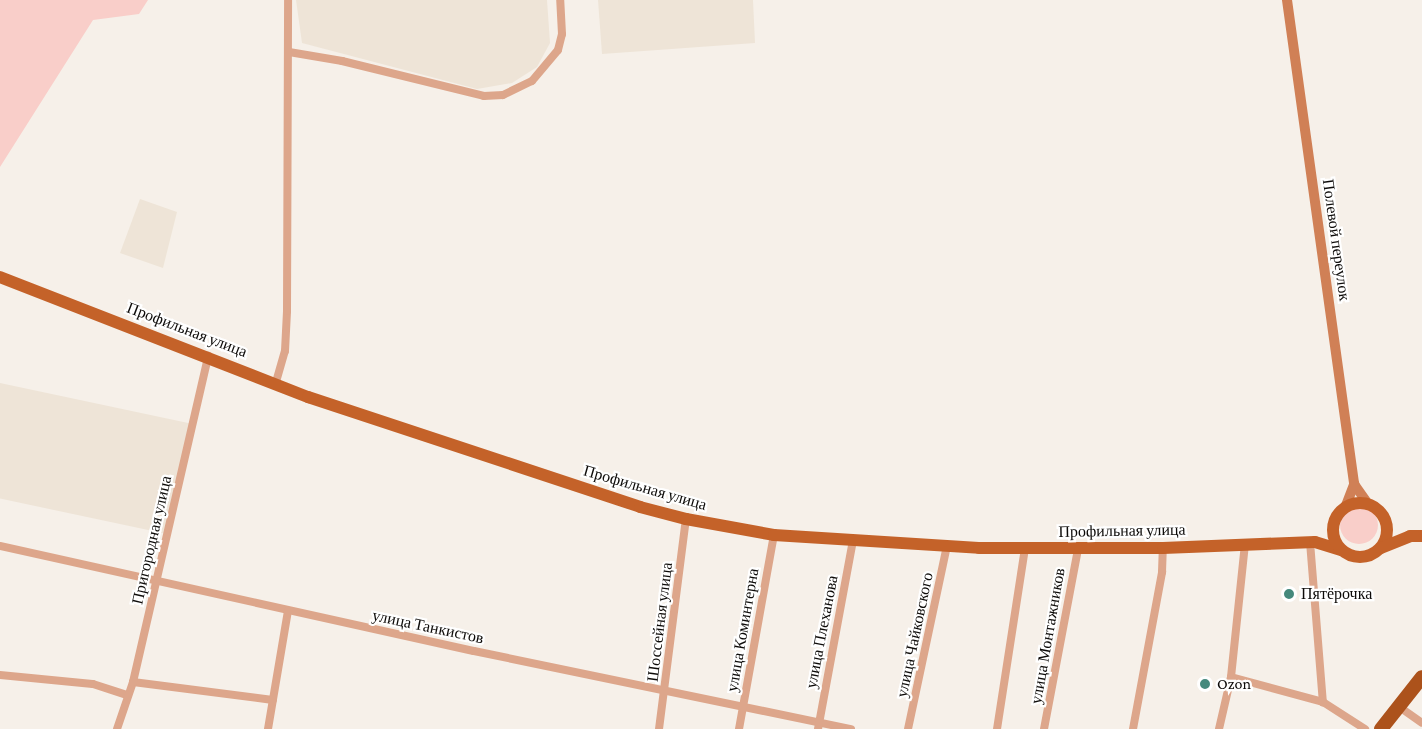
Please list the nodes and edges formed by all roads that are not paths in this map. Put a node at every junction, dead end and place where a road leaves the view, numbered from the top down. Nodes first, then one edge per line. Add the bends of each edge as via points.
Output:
1 (288, 0) edge
2 (560, 0) edge
3 (1287, 0) edge
4 (290, 52) junction
5 (0, 277) edge
6 (208, 356) junction
7 (276, 382) junction
8 (1354, 484) junction
9 (1368, 504) junction
10 (1345, 507) junction
11 (687, 519) junction
12 (1385, 520) junction
13 (1333, 525) junction
14 (774, 535) junction
15 (1416, 536) edge
16 (854, 541) junction
17 (1312, 542) junction
18 (1245, 544) junction
19 (0, 546) edge
20 (947, 546) junction
21 (1163, 548) junction
22 (1025, 549) junction
23 (1078, 549) junction
24 (1380, 549) junction
25 (1341, 550) junction
26 (157, 581) junction
27 (288, 611) junction
28 (0, 675) edge
29 (1231, 677) junction
30 (1422, 677) edge
31 (133, 682) junction
32 (666, 688) junction
33 (127, 695) junction
34 (273, 700) junction
35 (1323, 702) junction
36 (744, 705) junction
37 (1398, 706) junction
38 (1422, 723) edge
39 (818, 726) edge
40 (117, 729) edge
41 (268, 729) edge
42 (659, 729) edge
43 (739, 729) edge
44 (851, 729) edge
45 (909, 729) edge
46 (997, 729) edge
47 (1044, 729) edge
48 (1133, 729) edge
49 (1219, 729) edge
50 (1365, 729) edge
51 (1381, 729) edge

1 - 4 street
2 - 4 street via 562,34 558,50 532,81 503,95 484,96
3 - 8 street, Полевой переулок
4 - 7 street via 287,311 285,351
5 - 6 main road, Профильная улица
6 - 7 main road, Профильная улица
6 - 26 street, Пригородная улица
7 - 11 main road, Профильная улица via 308,397
8 - 9 street
8 - 10 street
9 - 10 main road
9 - 12 main road
10 - 13 main road
11 - 14 main road, Профильная улица
11 - 32 street, Шоссейная улица
12 - 15 main road
12 - 24 main road via 1386,537
13 - 17 main road
13 - 25 main road via 1334,539
14 - 16 main road, Профильная улица
14 - 36 street, улица Коминтерна
15 - 24 main road
16 - 20 main road, Профильная улица
16 - 39 street, улица Плеханова
17 - 18 main road, Профильная улица
17 - 25 main road, Профильная улица
17 - 35 street
18 - 21 main road, Профильная улица
18 - 29 street
19 - 26 street, улица Танкистов
20 - 22 main road, Профильная улица
20 - 45 street, улица Чайковского
21 - 23 main road, Профильная улица
21 - 48 street
22 - 23 main road, Профильная улица
22 - 46 street
23 - 47 street, улица Монтажников
24 - 25 main road via 1360,558
26 - 27 street, улица Танкистов
26 - 31 street, Пригородная улица
27 - 32 street, улица Танкистов
27 - 34 street
28 - 33 street via 93,684
29 - 35 street
29 - 49 street
30 - 37 highway
31 - 33 street, Пригородная улица
31 - 34 street
32 - 36 street, улица Танкистов
32 - 42 street, Шоссейная улица
33 - 40 street, Пригородная улица
34 - 41 street
35 - 50 street
36 - 39 street, улица Танкистов
36 - 43 street, улица Коминтерна
37 - 38 street
37 - 51 highway
39 - 44 street, улица Танкистов

